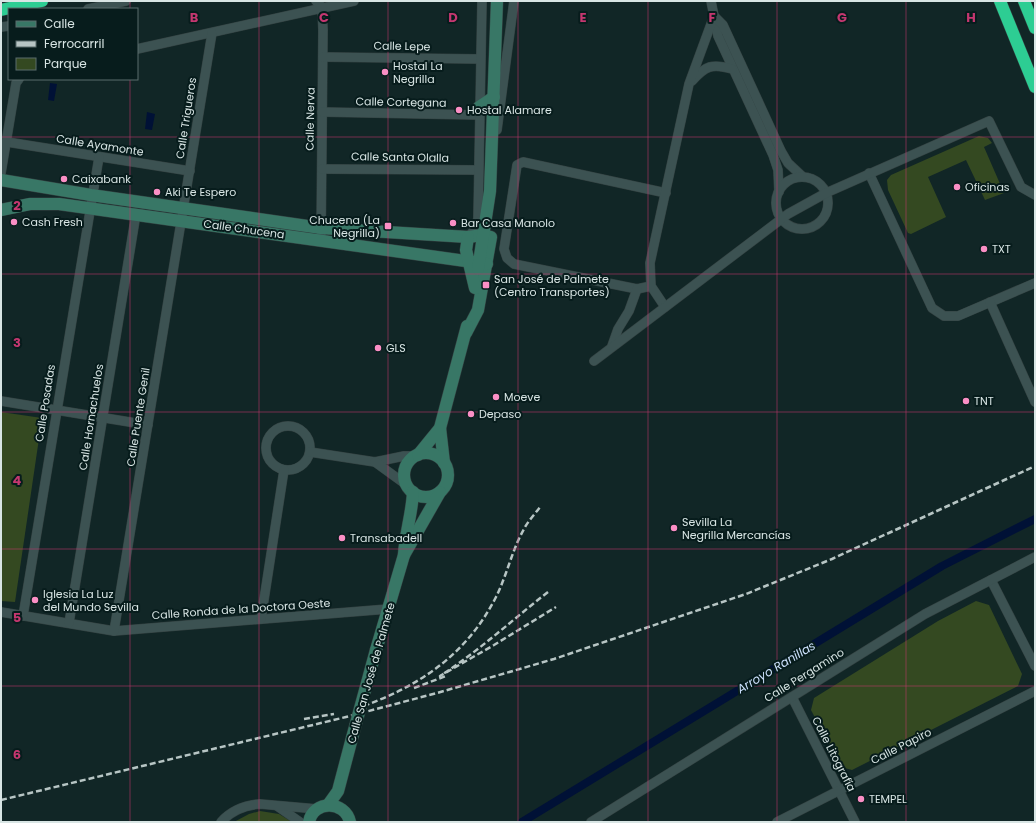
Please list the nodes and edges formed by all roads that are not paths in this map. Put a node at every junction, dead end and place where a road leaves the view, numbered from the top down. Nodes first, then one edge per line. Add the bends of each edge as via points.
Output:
1 (42, 1) edge
2 (126, 1) edge
3 (354, 1) edge
4 (482, 1) edge
5 (497, 1) edge
6 (514, 1) edge
7 (711, 1) edge
8 (999, 1) edge
9 (1005, 1) edge
10 (1024, 1) edge
11 (319, 4) edge
12 (10, 8) edge
13 (93, 8) edge
14 (714, 16) junction
15 (1035, 28) edge
16 (1012, 29) junction
17 (212, 33) junction
18 (138, 49) edge
19 (323, 57) junction
20 (480, 59) junction
21 (732, 69) junction
22 (18, 80) edge
23 (689, 84) junction
24 (1035, 87) edge
25 (494, 97) junction
26 (479, 111) junction
27 (322, 112) junction
28 (7, 142) junction
29 (99, 157) junction
30 (492, 159) junction
31 (322, 168) junction
32 (478, 170) junction
33 (190, 171) junction
34 (1, 173) edge
35 (869, 173) junction
36 (803, 177) junction
37 (1, 180) edge
38 (779, 192) junction
39 (666, 193) junction
40 (826, 193) junction
41 (92, 195) junction
42 (1035, 195) edge
43 (89, 208) junction
44 (184, 208) junction
45 (1, 210) edge
46 (136, 214) junction
47 (782, 219) junction
48 (182, 221) junction
49 (321, 234) junction
50 (483, 235) junction
51 (468, 237) junction
52 (478, 262) junction
53 (1035, 282) edge
54 (651, 286) junction
55 (637, 289) junction
56 (990, 302) junction
57 (665, 307) junction
58 (466, 333) junction
59 (612, 347) junction
60 (594, 361) dead end
61 (1, 400) edge
62 (1035, 402) edge
63 (56, 410) junction
64 (103, 417) junction
65 (148, 425) junction
66 (440, 428) junction
67 (310, 452) junction
68 (416, 456) junction
69 (375, 462) junction
70 (444, 463) junction
71 (284, 470) junction
72 (410, 489) junction
73 (440, 492) junction
74 (404, 556) junction
75 (1035, 557) edge
76 (992, 580) junction
77 (388, 609) junction
78 (1, 612) edge
79 (23, 616) junction
80 (261, 619) junction
81 (69, 623) junction
82 (114, 631) junction
83 (1035, 666) edge
84 (1035, 691) edge
85 (792, 696) junction
86 (839, 790) junction
87 (338, 791) junction
88 (274, 804) junction
89 (323, 807) junction
90 (340, 808) junction
91 (221, 822) edge
92 (300, 822) edge
93 (309, 822) edge
94 (350, 822) edge
95 (591, 822) edge
96 (777, 822) edge
97 (855, 822) edge

1 - 12 highway
2 - 13 street
3 - 11 street
4 - 20 street
5 - 25 street
6 - 30 street
7 - 14 street
8 - 16 highway
9 - 16 highway
10 - 15 highway
11 - 17 street via 294,15
11 - 19 street, Calle Nerva
14 - 21 street via 718,36
14 - 23 street
14 - 36 street via 723,25 781,151 788,163
16 - 24 highway
17 - 18 street
17 - 33 street, Calle Trigueros
19 - 20 street, Calle Lepe
19 - 27 street, Calle Nerva
20 - 26 street
21 - 23 street via 715,64 705,68
21 - 38 street via 773,155 778,170
22 - 28 street
23 - 39 street
25 - 26 street
25 - 30 street
26 - 27 street, Calle Cortegana
26 - 32 street
27 - 31 street, Calle Nerva
28 - 29 street, Calle Ayamonte
28 - 34 street
29 - 33 street, Calle Ayamonte
29 - 41 street, Calle Posadas
30 - 50 street via 487,219
31 - 32 street, Calle Santa Olalla
31 - 49 street, Calle Nerva
32 - 51 street via 478,218 476,228
33 - 44 street, Calle Trigueros
35 - 40 street
35 - 42 street via 989,121 1022,187
35 - 56 street via 932,308 944,316 958,316
36 - 38 street via 788,181
36 - 40 street via 817,182
37 - 41 street, Calle Chucena
38 - 47 street via 777,207
39 - 54 street via 650,263
39 - 55 street via 523,162 517,165 504,249 507,258 514,264
40 - 47 street
40 - 47 street via 826,212 814,226 798,228
41 - 43 street, Calle Posadas
41 - 44 street, Calle Chucena
43 - 45 street, Calle Chucena via 30,204
43 - 46 street, Calle Chucena
43 - 63 street, Calle Posadas
44 - 48 street, Calle Puente Genil
44 - 49 street, Calle Chucena
46 - 48 street, Calle Chucena
46 - 64 street, Calle Hornachuelos
47 - 57 street
48 - 49 street, Calle Chucena
48 - 65 street, Calle Puente Genil
49 - 51 street, Calle Chucena
49 - 52 street, Calle Chucena
50 - 51 street, Calle Chucena
50 - 52 street
51 - 52 street via 466,250
52 - 58 street
52 - 58 street via 478,310
53 - 56 street
54 - 55 street
54 - 57 street
55 - 59 street
56 - 62 street
57 - 59 street
58 - 66 street
59 - 60 street
61 - 63 street
63 - 64 street
63 - 79 street, Calle Posadas
64 - 65 street
64 - 81 street, Calle Hornachuelos
65 - 82 street, Calle Puente Genil
66 - 68 street
66 - 70 street
67 - 69 street
67 - 71 street via 304,464 291,470
67 - 71 street via 308,438 299,428 286,426 274,431 267,441 268,456 271,462
68 - 69 street
68 - 70 street via 434,454
68 - 72 street via 405,470 405,478
69 - 72 street
70 - 73 street via 448,480
71 - 80 street
72 - 73 street via 420,496 428,497
72 - 74 street, Calle San José de Palmete via 412,509 404,542
73 - 74 street, Calle San José de Palmete
74 - 77 street, Calle San José de Palmete
75 - 76 street, Calle Pergamino
76 - 83 street
76 - 85 street, Calle Pergamino via 925,614
77 - 80 street, Calle Ronda de la Doctora Oeste
77 - 87 street, Calle San José de Palmete, bridge
78 - 79 street, Calle Ronda de la Doctora Oeste
79 - 81 street, Calle Ronda de la Doctora Oeste
80 - 82 street, Calle Ronda de la Doctora Oeste
81 - 82 street, Calle Ronda de la Doctora Oeste
84 - 86 street, Calle Papiro
85 - 86 street, Calle Litografía
85 - 95 street, Calle Pergamino
86 - 96 street, Calle Papiro
86 - 97 street, Calle Litografía
87 - 89 street, Calle San José de Palmete
87 - 90 street, Calle San José de Palmete
88 - 89 street
88 - 91 street via 245,807
88 - 92 street
89 - 90 street
89 - 93 street, Calle San José de Palmete via 312,813
90 - 94 street

